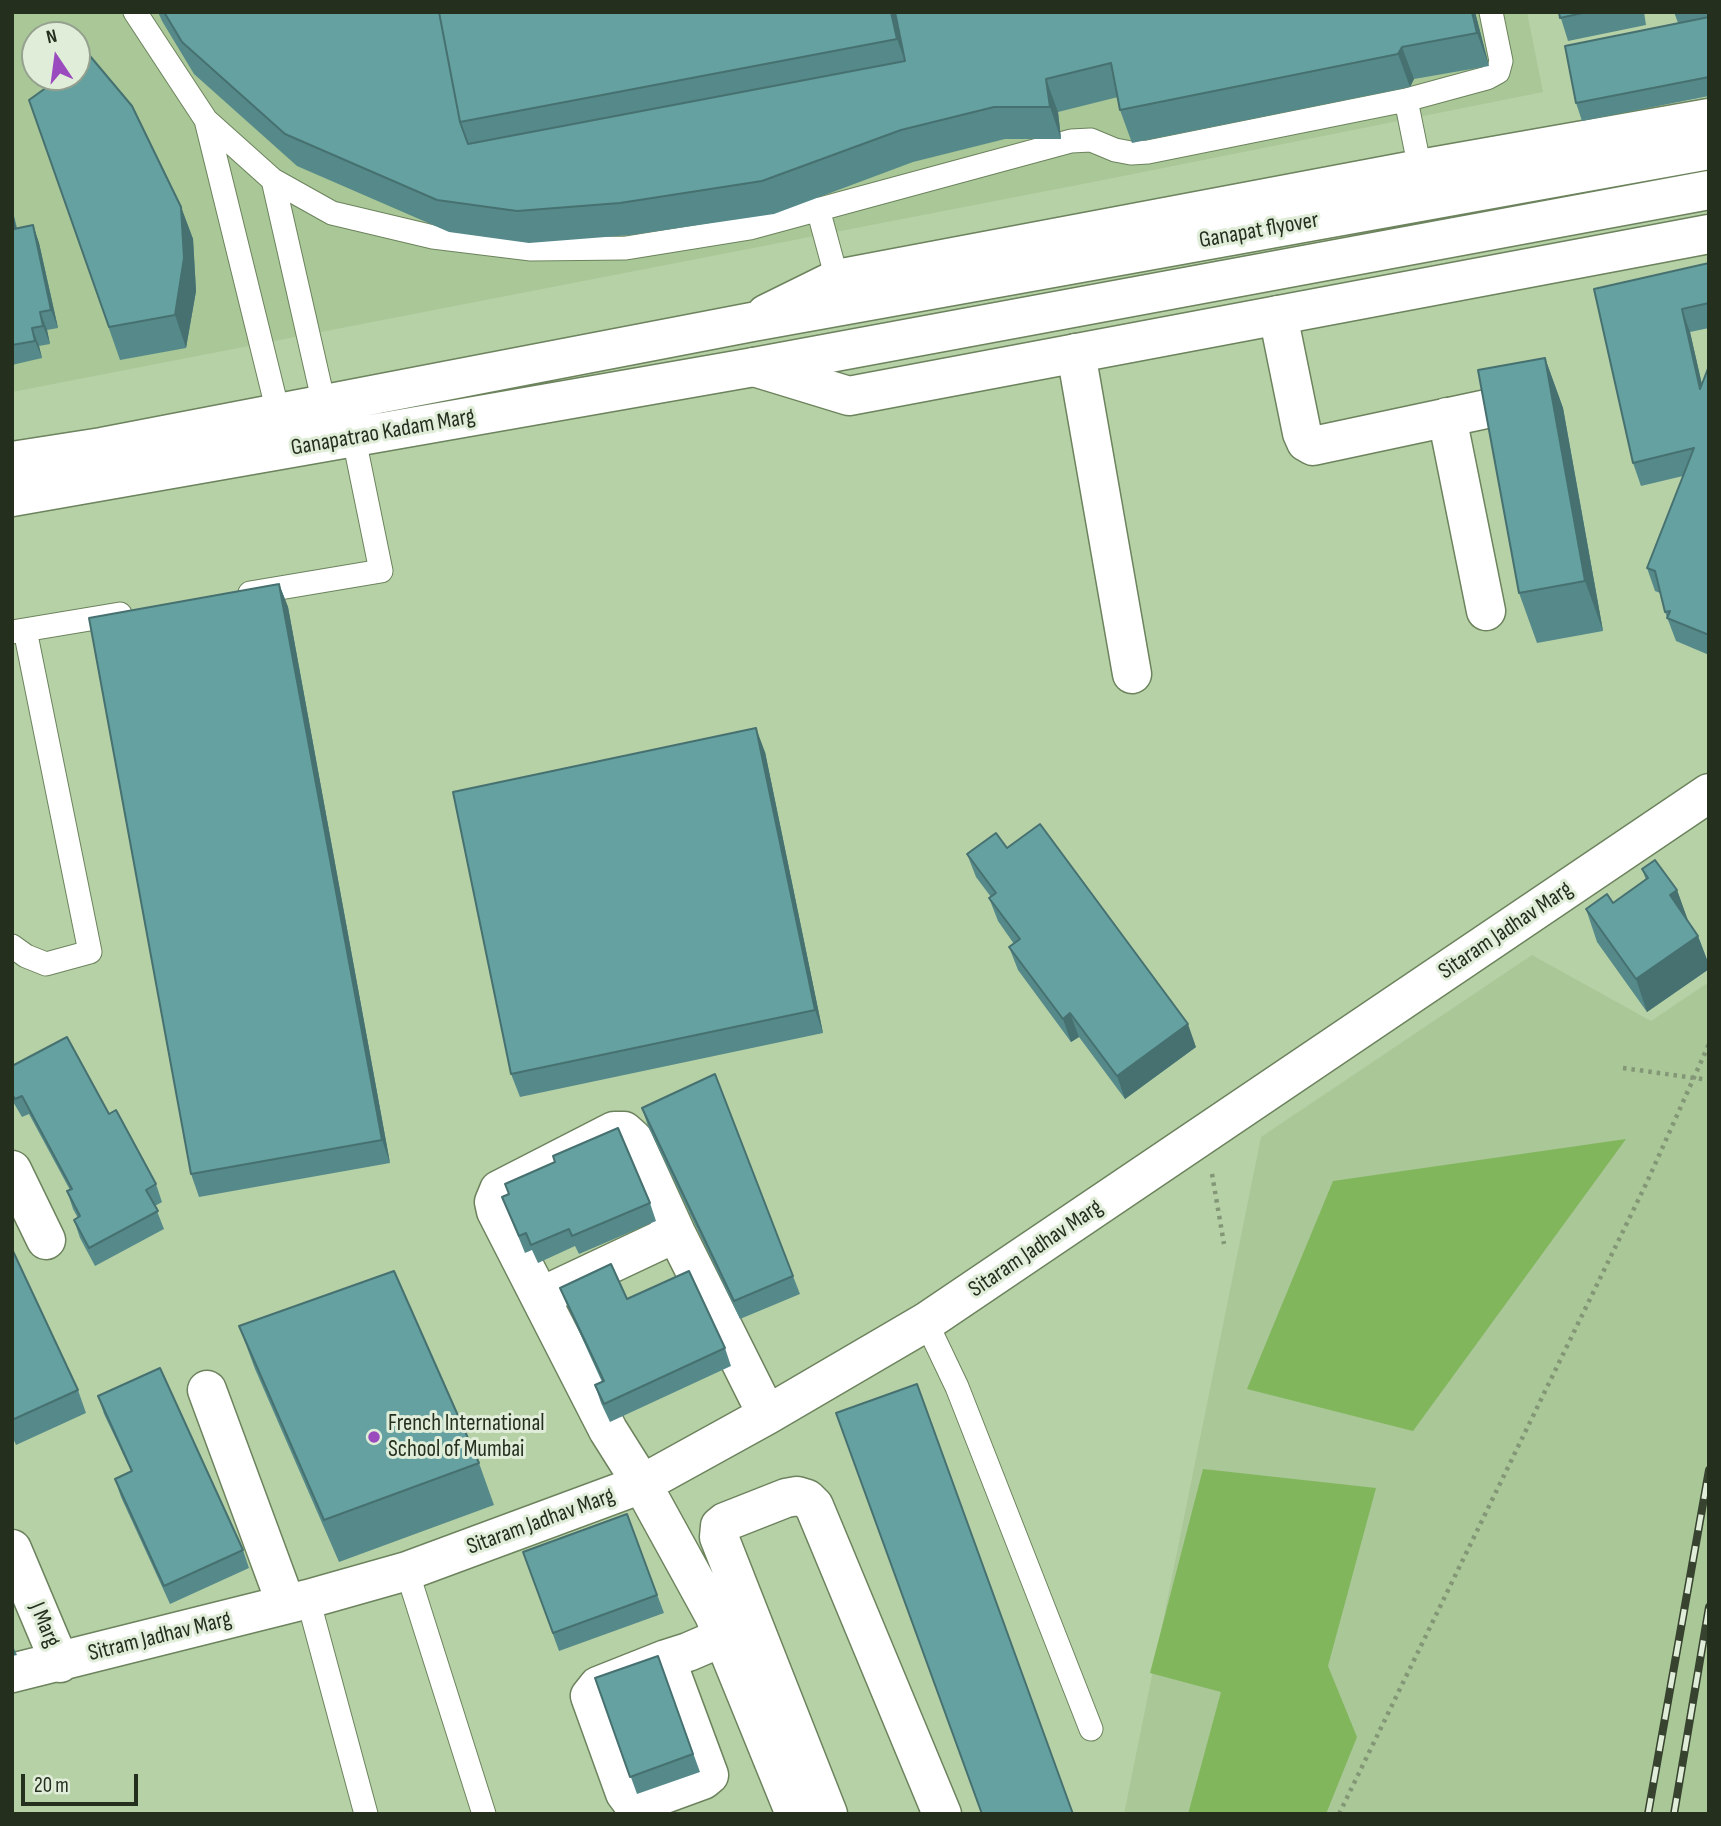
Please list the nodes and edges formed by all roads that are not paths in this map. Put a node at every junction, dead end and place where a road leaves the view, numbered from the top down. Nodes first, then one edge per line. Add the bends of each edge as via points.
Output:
1 (135, 12) edge
2 (1491, 12) edge
3 (1406, 100) junction
4 (1709, 118) edge
5 (206, 120) junction
6 (1709, 150) edge
7 (1420, 169) junction
8 (273, 180) junction
9 (1709, 190) edge
10 (818, 209) junction
11 (1709, 234) edge
12 (837, 279) junction
13 (1278, 315) junction
14 (752, 321) junction
15 (703, 331) junction
16 (1076, 353) junction
17 (754, 367) junction
18 (712, 373) junction
19 (1524, 401) edge
20 (324, 404) junction
21 (278, 412) junction
22 (1447, 417) junction
23 (355, 439) junction
24 (12, 461) edge
25 (105, 464) junction
26 (12, 497) edge
27 (230, 596) edge
28 (148, 610) edge
29 (1486, 611) dead end
30 (19, 631) edge
31 (1132, 674) dead end
32 (1709, 793) edge
33 (12, 946) edge
34 (12, 1170) edge
35 (676, 1233) junction
36 (46, 1240) dead end
37 (540, 1297) junction
38 (926, 1322) junction
39 (207, 1390) dead end
40 (767, 1415) junction
41 (642, 1484) junction
42 (12, 1549) edge
43 (407, 1571) junction
44 (297, 1602) junction
45 (727, 1618) junction
46 (666, 1659) dead end
47 (60, 1663) junction
48 (12, 1673) edge
49 (1091, 1729) dead end
50 (366, 1814) edge
51 (484, 1814) edge
52 (795, 1814) edge
53 (828, 1814) edge
54 (942, 1814) edge

1 - 5 lane
2 - 3 lane via 1501,61 1498,72
3 - 7 lane
3 - 10 lane via 1148,152 1115,150 1091,140 1071,141
4 - 7 street
5 - 8 lane
5 - 21 lane
6 - 14 street, Ganapat flyover
7 - 12 street
8 - 10 lane via 332,213 433,237 531,249 626,248 750,228
8 - 20 lane
9 - 17 street, Ganapat flyover
10 - 12 lane
11 - 13 street
12 - 14 street
13 - 16 street
13 - 22 street via 1306,442 1313,446
14 - 15 street, Ganapatrao Kadam Marg
15 - 18 street
15 - 20 street, Ganapatrao Kadam Marg
16 - 17 street via 849,396
16 - 31 street
17 - 18 street, Ganapatrao Kadam Marg
18 - 23 street, Ganapatrao Kadam Marg
19 - 22 street
20 - 21 street, Ganapatrao Kadam Marg
21 - 25 street, Ganapatrao Kadam Marg
22 - 29 street
23 - 25 street, Ganapatrao Kadam Marg
23 - 27 lane via 381,571
24 - 25 street, Ganapatrao Kadam Marg
25 - 26 street, Ganapatrao Kadam Marg
28 - 30 lane
30 - 33 lane via 90,952 46,964
32 - 38 street, Sitaram Jadhav Marg
34 - 36 street
35 - 37 street
35 - 37 street via 633,1139 624,1131 614,1131 495,1196 496,1211
35 - 40 street
37 - 41 street via 608,1430
38 - 40 street, Sitaram Jadhav Marg
38 - 49 lane via 957,1387
39 - 44 street
40 - 41 street, Sitaram Jadhav Marg
41 - 43 street, Sitaram Jadhav Marg
41 - 45 street
42 - 47 street, J Marg
43 - 44 street, Sitaram Jadhav Marg
43 - 51 lane
44 - 47 street, Sitram Jadhav Marg
44 - 50 lane
45 - 46 street
45 - 52 street
45 - 53 street
45 - 54 street via 720,1526 786,1498 807,1499 814,1506
47 - 48 street, Sitram Jadhav Marg

